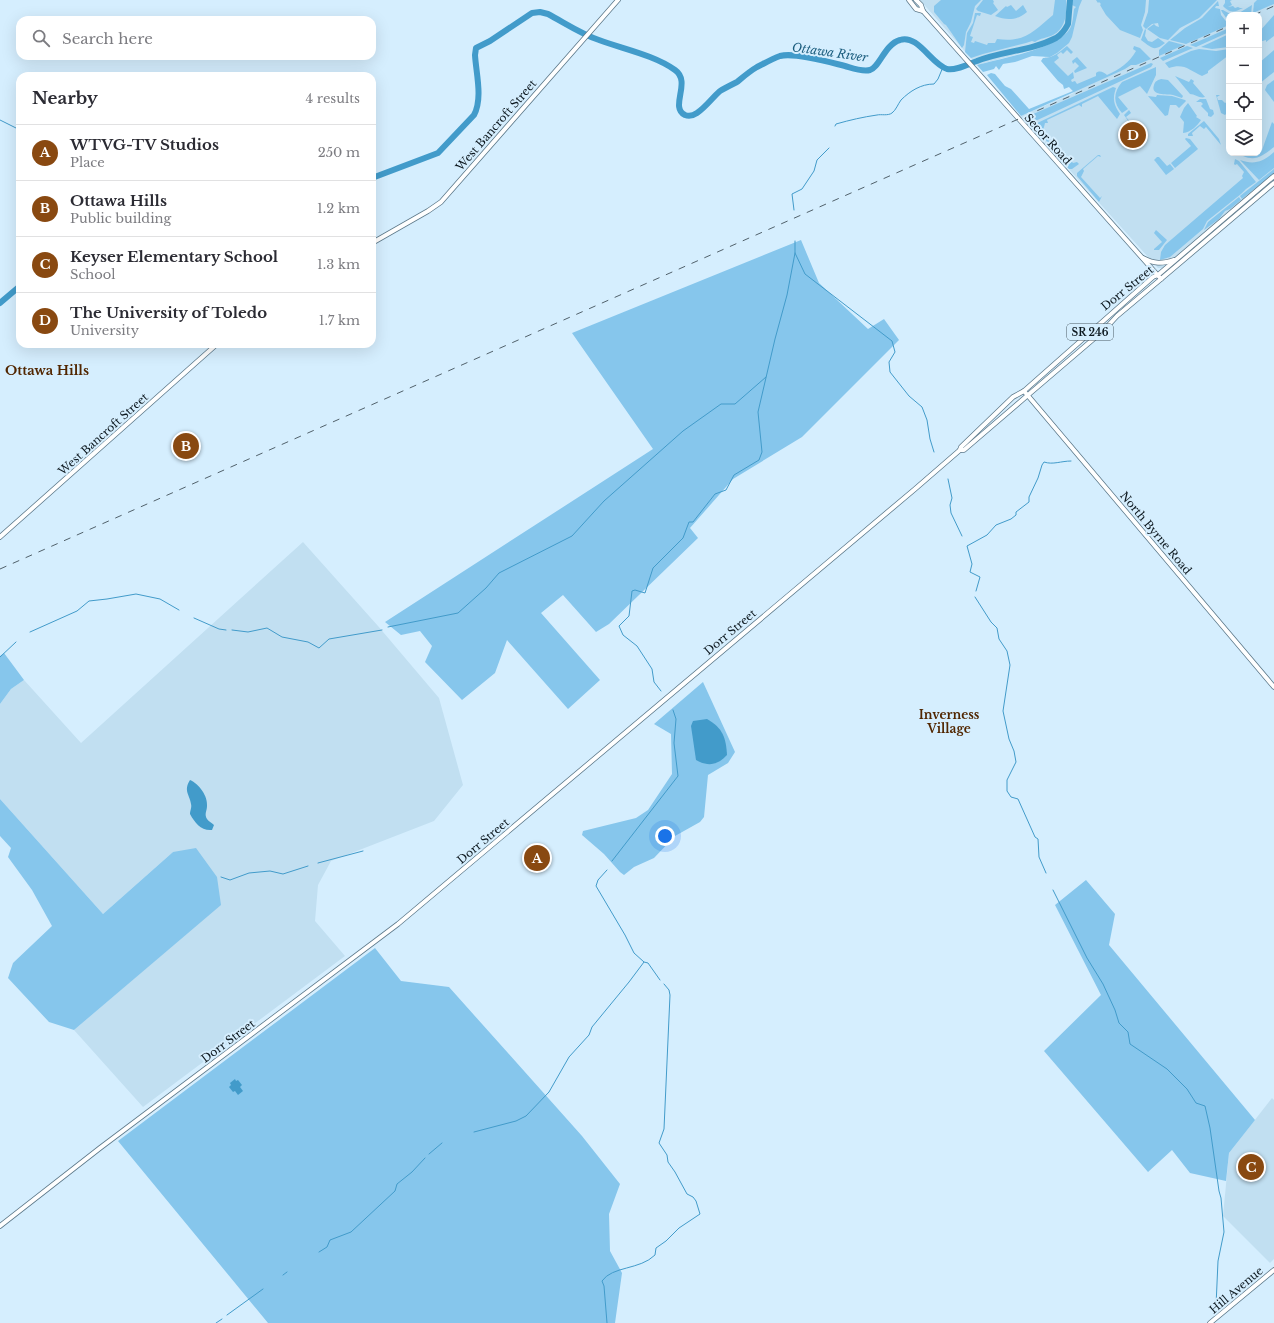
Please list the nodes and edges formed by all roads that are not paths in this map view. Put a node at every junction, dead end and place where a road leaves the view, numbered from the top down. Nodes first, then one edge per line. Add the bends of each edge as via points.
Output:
1 (618, 0) edge
2 (909, 0) edge
3 (916, 0) edge
4 (923, 11) junction
5 (1274, 176) edge
6 (1274, 183) edge
7 (1231, 216) junction
8 (376, 241) edge
9 (1143, 258) junction
10 (1177, 259) junction
11 (1159, 277) junction
12 (213, 348) edge
13 (1024, 390) junction
14 (1028, 395) junction
15 (960, 450) junction
16 (0, 537) edge
17 (1274, 687) edge
18 (0, 1226) edge
19 (1274, 1270) edge
20 (1210, 1323) edge

1 - 8 main road, West Bancroft Street via 441,202
2 - 4 main road, Secor Road via 916,9
3 - 4 main road, Secor Road
4 - 9 main road, Secor Road
5 - 7 main road, Dorr Street / SR 246
6 - 7 main road, Dorr Street / SR 246
7 - 10 main road, Dorr Street / SR 246
7 - 11 main road, Dorr Street / SR 246
9 - 10 main road via 1159,263
9 - 11 main road, Secor Road
10 - 11 main road, Dorr Street / SR 246
11 - 13 main road, Dorr Street / SR 246 via 1153,277
11 - 14 main road, Dorr Street / SR 246 via 1104,330
12 - 16 main road, West Bancroft Street
13 - 14 main road, North Byrne Road
13 - 15 main road, Dorr Street / SR 246
14 - 15 main road, Dorr Street / SR 246 via 964,450
14 - 17 main road, North Byrne Road
15 - 18 main road, Dorr Street / SR 246 via 398,924
19 - 20 main road, Hill Avenue

